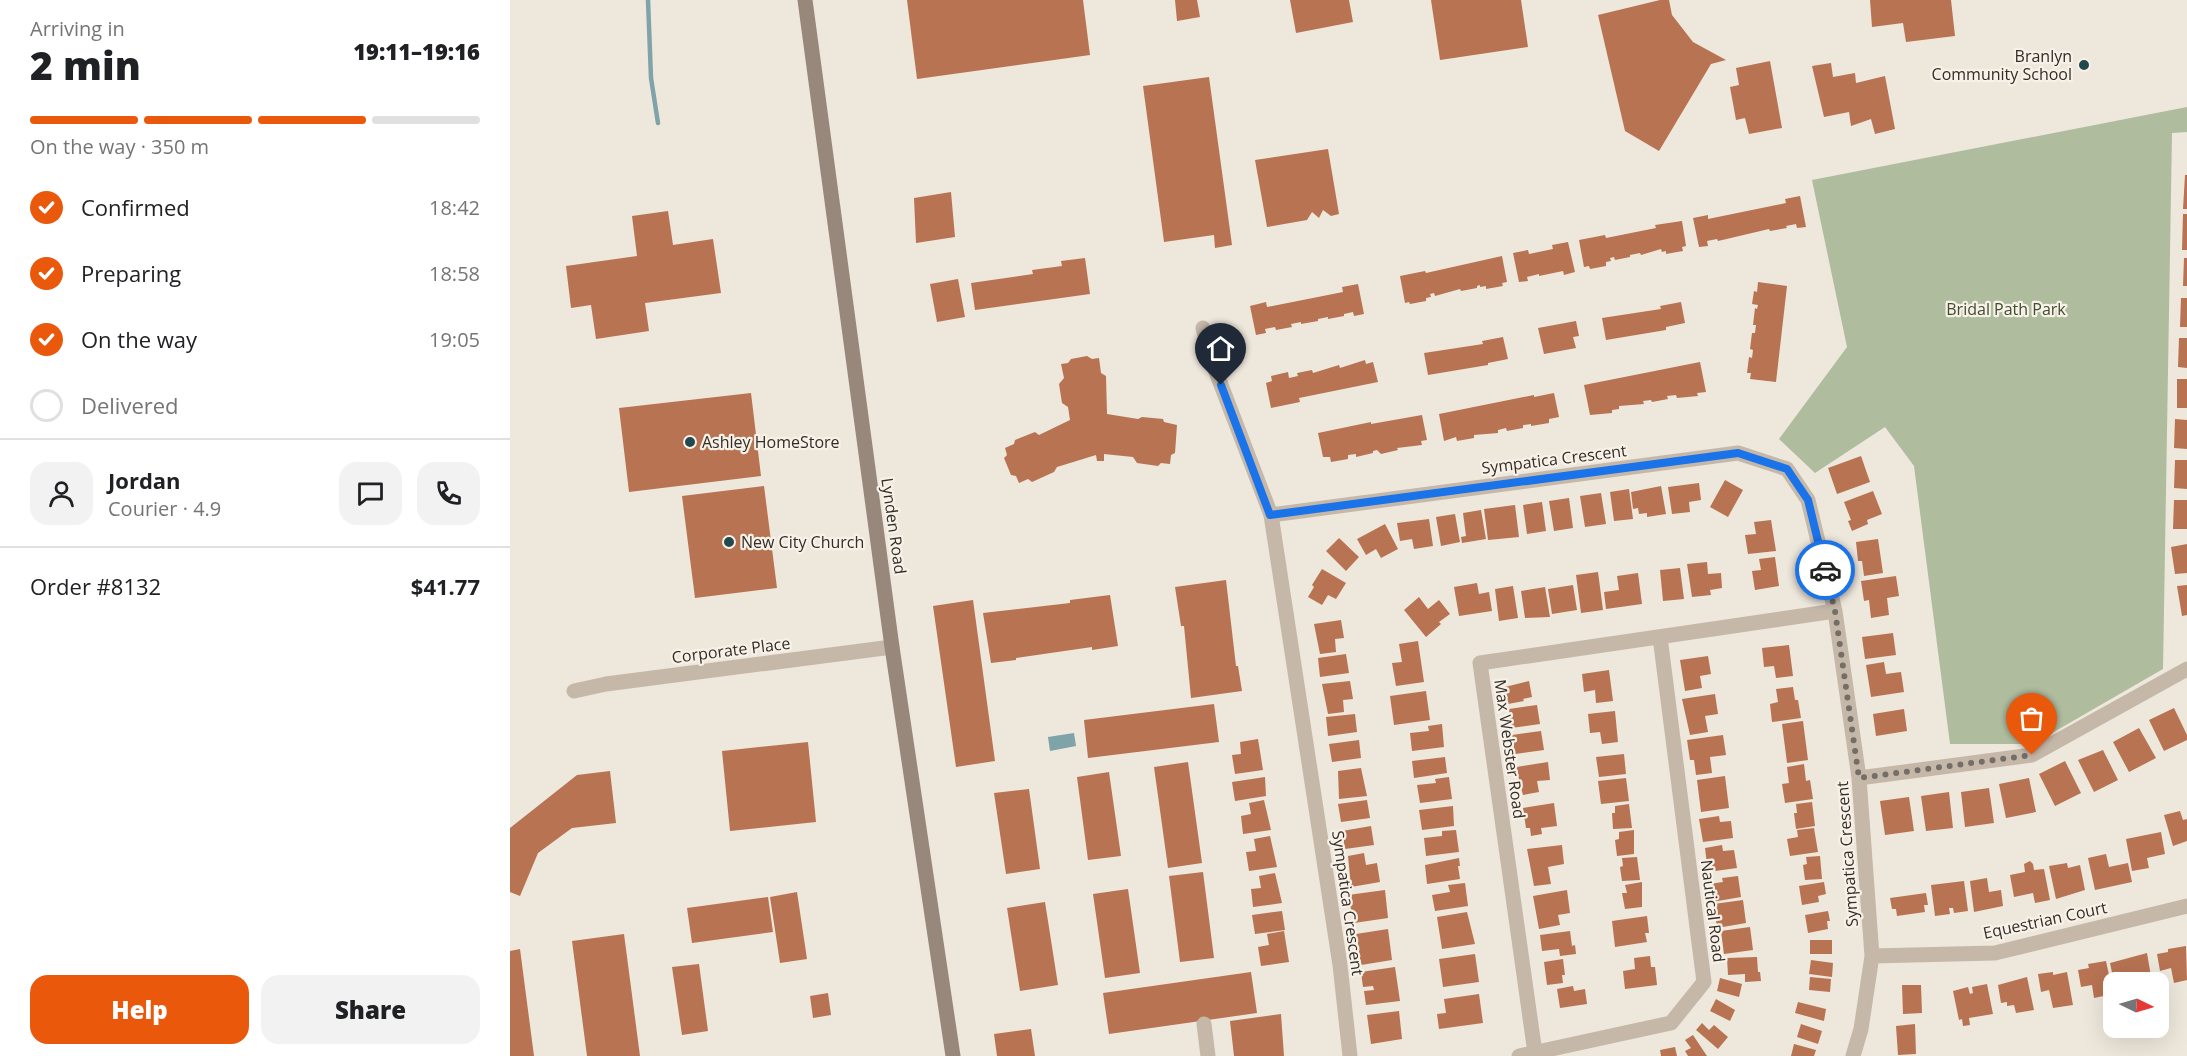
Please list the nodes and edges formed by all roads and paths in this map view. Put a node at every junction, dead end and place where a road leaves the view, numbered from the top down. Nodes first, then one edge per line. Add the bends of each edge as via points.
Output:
1 (805, 0) edge
2 (1203, 327) dead end
3 (1270, 515) junction
4 (1835, 611) junction
5 (1660, 636) junction
6 (892, 648) junction
7 (2187, 669) edge
8 (574, 691) dead end
9 (1859, 778) junction
10 (2187, 906) edge
11 (1872, 956) junction
12 (1204, 1024) dead end
13 (1535, 1053) junction
14 (953, 1056) edge
15 (1208, 1056) edge
16 (1350, 1056) edge
17 (1519, 1056) edge
18 (1853, 1056) edge

1 - 6 main road, Lynden Road
2 - 3 street via 1213,364
3 - 4 street, Sympatica Crescent via 1738,453 1787,469 1808,500
3 - 16 street, Sympatica Crescent via 1340,965
4 - 5 street, Max Webster Road
4 - 9 street, Sympatica Crescent
5 - 13 street, Nautical Road via 1704,982 1671,1023
5 - 13 street, Max Webster Road via 1480,663
6 - 8 street, Corporate Place
6 - 14 main road, Lynden Road
7 - 9 street via 2032,755
9 - 11 street, Sympatica Crescent
10 - 11 street, Equestrian Court via 1995,953
11 - 18 street, Sympatica Crescent
12 - 15 street
13 - 17 street, Nautical Road

